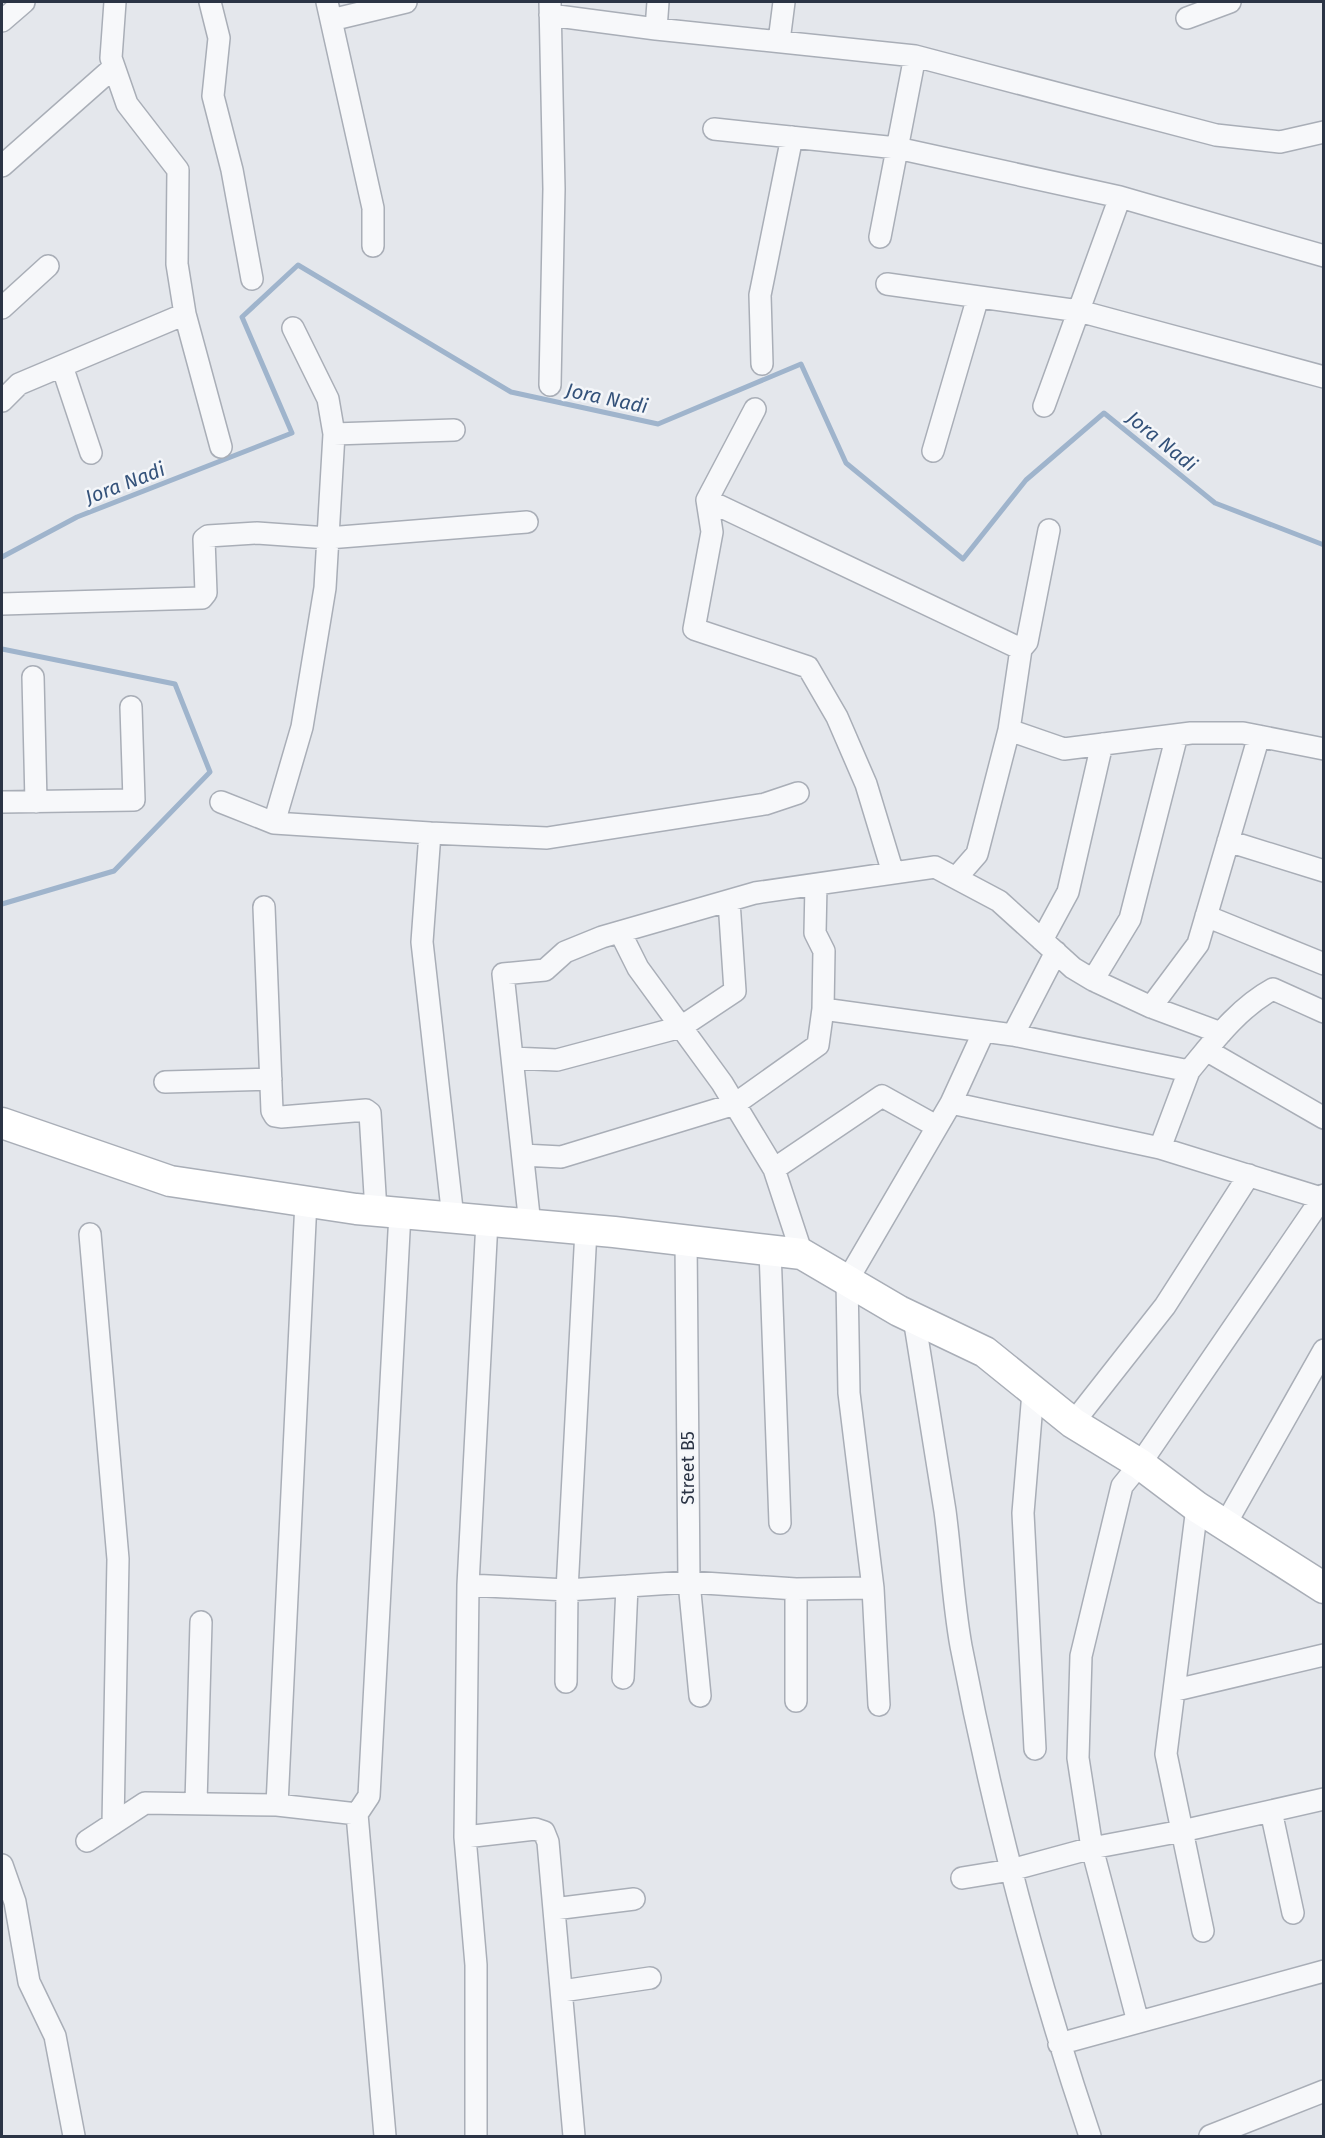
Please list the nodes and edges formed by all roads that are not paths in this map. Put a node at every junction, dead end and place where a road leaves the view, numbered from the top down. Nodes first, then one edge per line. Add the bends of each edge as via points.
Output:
1 (24, 2) edge
2 (115, 2) edge
3 (210, 2) edge
4 (406, 2) edge
5 (658, 2) edge
6 (784, 2) edge
7 (1230, 2) edge
8 (550, 8) edge
9 (329, 10) edge
10 (1187, 18) dead end
11 (2, 21) edge
12 (656, 29) junction
13 (779, 41) junction
14 (915, 56) junction
15 (114, 67) junction
16 (714, 129) dead end
17 (1323, 135) edge
18 (792, 137) junction
19 (897, 148) junction
20 (2, 166) edge
21 (1120, 197) junction
22 (880, 237) dead end
23 (373, 246) dead end
24 (1323, 256) edge
25 (48, 266) dead end
26 (252, 279) dead end
27 (887, 284) dead end
28 (978, 297) junction
29 (2, 308) edge
30 (1079, 310) junction
31 (185, 314) junction
32 (293, 328) dead end
33 (762, 364) dead end
34 (62, 366) junction
35 (1323, 377) edge
36 (549, 385) dead end
37 (2, 401) edge
38 (1044, 406) dead end
39 (755, 409) dead end
40 (454, 430) dead end
41 (334, 434) junction
42 (221, 447) dead end
43 (933, 451) dead end
44 (91, 453) dead end
45 (707, 500) junction
46 (527, 522) dead end
47 (1049, 530) dead end
48 (328, 538) junction
49 (2, 604) edge
50 (1021, 649) junction
51 (33, 678) dead end
52 (130, 707) dead end
53 (1009, 730) junction
54 (1177, 735) junction
55 (1259, 736) junction
56 (1102, 744) junction
57 (1323, 749) edge
58 (798, 793) dead end
59 (2, 802) edge
60 (36, 802) junction
61 (221, 802) dead end
62 (274, 823) junction
63 (430, 833) junction
64 (1228, 841) junction
65 (1323, 871) edge
66 (893, 873) junction
67 (956, 878) junction
68 (816, 885) junction
69 (729, 901) junction
70 (264, 908) dead end
71 (1206, 916) junction
72 (620, 932) junction
73 (1049, 946) junction
74 (1323, 964) edge
75 (1093, 980) junction
76 (1151, 1007) junction
77 (823, 1009) junction
78 (1323, 1012) edge
79 (681, 1027) junction
80 (984, 1031) junction
81 (1221, 1033) junction
82 (1013, 1035) junction
83 (1206, 1050) junction
84 (512, 1058) junction
85 (1189, 1071) junction
86 (271, 1079) junction
87 (165, 1082) dead end
88 (951, 1103) junction
89 (735, 1104) junction
90 (1323, 1118) edge
91 (2, 1124) edge
92 (936, 1126) junction
93 (1160, 1148) junction
94 (523, 1155) junction
95 (774, 1169) junction
96 (1249, 1175) junction
97 (1322, 1196) edge
98 (306, 1201) junction
99 (388, 1212) junction
100 (453, 1218) junction
101 (487, 1221) junction
102 (530, 1225) junction
103 (586, 1230) junction
104 (90, 1234) dead end
105 (686, 1240) junction
106 (770, 1250) junction
107 (802, 1254) junction
108 (847, 1281) junction
109 (914, 1318) junction
110 (1323, 1350) edge
111 (1033, 1392) junction
112 (1073, 1423) junction
113 (1140, 1464) junction
114 (1197, 1507) junction
115 (780, 1524) dead end
116 (1225, 1525) junction
117 (689, 1582) junction
118 (468, 1585) junction
119 (627, 1586) junction
120 (873, 1588) junction
121 (1323, 1588) edge
122 (796, 1589) junction
123 (567, 1590) junction
124 (201, 1622) dead end
125 (1323, 1655) edge
126 (623, 1678) dead end
127 (566, 1682) dead end
128 (1176, 1690) junction
129 (700, 1696) dead end
130 (796, 1701) dead end
131 (879, 1705) dead end
132 (1035, 1749) dead end
133 (1323, 1798) edge
134 (195, 1803) junction
135 (277, 1805) junction
136 (1271, 1811) junction
137 (357, 1814) junction
138 (113, 1824) junction
139 (1182, 1831) junction
140 (465, 1837) junction
141 (87, 1841) dead end
142 (1092, 1848) junction
143 (2, 1865) edge
144 (1011, 1870) junction
145 (962, 1878) dead end
146 (634, 1899) dead end
147 (554, 1909) junction
148 (1293, 1913) dead end
149 (1203, 1930) dead end
150 (1323, 1971) edge
151 (650, 1978) dead end
152 (562, 1991) junction
153 (1138, 2022) junction
154 (1059, 2044) junction
155 (1323, 2091) edge
156 (74, 2136) edge
157 (385, 2136) edge
158 (476, 2136) edge
159 (574, 2136) edge
160 (1090, 2136) edge
161 (1210, 2136) edge

1 - 11 street
2 - 15 street via 111,58
3 - 26 street via 219,38 213,96 232,170
4 - 9 street
5 - 12 street
6 - 13 street
7 - 10 street
8 - 12 street
8 - 36 street via 554,189
9 - 23 street via 373,208
12 - 13 street
13 - 14 street
14 - 17 street via 1216,135 1280,142
14 - 19 street
15 - 20 street
15 - 31 street via 127,104 178,170 177,264
16 - 18 street
18 - 19 street
18 - 33 street via 760,296
19 - 21 street
19 - 22 street
21 - 24 street
21 - 30 street
25 - 29 street
27 - 28 street
28 - 30 street
28 - 43 street
30 - 35 street
30 - 38 street
31 - 34 street
31 - 42 street
32 - 41 street via 328,399
34 - 37 street via 19,384
34 - 44 street
39 - 45 street
40 - 41 street
41 - 48 street
45 - 50 street
45 - 66 street via 712,532 694,629 808,667 837,717 866,784
46 - 48 street
47 - 50 street via 1027,642
48 - 49 street via 257,532 208,536 204,539 206,593 202,598
48 - 62 street via 325,588 302,727
50 - 53 street
51 - 60 street
52 - 60 street via 134,800
53 - 56 street via 1064,749
53 - 67 street via 977,854
54 - 55 street
54 - 56 street
54 - 75 street via 1130,919
55 - 57 street
55 - 64 street
56 - 73 street via 1068,892
58 - 63 street via 765,804 547,838
59 - 60 street
61 - 62 street
62 - 63 street
63 - 100 street via 422,942
64 - 65 street
64 - 71 street
66 - 67 street via 935,867
66 - 68 street
67 - 73 street via 999,901
68 - 69 street via 755,893
68 - 77 street via 815,933 824,951
69 - 72 street
69 - 79 street via 735,991
70 - 86 street
71 - 74 street
71 - 76 street via 1198,944
72 - 79 street via 638,968
72 - 84 street via 565,952 545,970 503,974
73 - 75 street
73 - 82 street
75 - 76 street
76 - 81 street
77 - 80 street
77 - 89 street via 818,1045
78 - 81 street via 1273,989 1254,1001
79 - 84 street via 557,1060
79 - 89 street
80 - 82 street
80 - 88 street
81 - 83 street
82 - 85 street
83 - 85 street
83 - 90 street
84 - 94 street
85 - 93 street
86 - 87 street
86 - 99 street via 274,1116 366,1110 370,1113
88 - 92 street
88 - 93 street
89 - 94 street via 561,1157
89 - 95 street
91 - 98 street via 170,1182
92 - 95 street via 882,1096
92 - 108 street
93 - 96 street
94 - 102 street
95 - 107 street
96 - 97 street
96 - 112 street via 1165,1306
97 - 113 street
98 - 99 street
98 - 135 street
99 - 100 street
99 - 137 street via 369,1796
100 - 101 street
101 - 102 street
101 - 118 street
102 - 103 street
103 - 105 street
103 - 123 street
104 - 138 street via 118,1560
105 - 106 street
105 - 117 street, Street B5
106 - 107 street
106 - 115 street
107 - 108 street
108 - 109 street
108 - 120 street via 849,1393
109 - 111 street via 985,1352
109 - 144 street via 961,1644
110 - 116 street
111 - 112 street
111 - 132 street via 1023,1513
112 - 113 street
113 - 114 street
113 - 142 street via 1122,1486 1081,1656 1078,1758
114 - 116 street
114 - 128 street
116 - 121 street
117 - 119 street
117 - 122 street
117 - 129 street, Street B5
118 - 123 street
118 - 140 street
119 - 123 street
119 - 126 street
120 - 122 street
120 - 131 street
122 - 130 street
123 - 127 street
124 - 134 street
125 - 128 street
128 - 139 street via 1166,1754
133 - 136 street
134 - 135 street
134 - 138 street via 145,1803
135 - 137 street
136 - 139 street
136 - 148 street
137 - 157 street
138 - 141 street
139 - 142 street
139 - 149 street
140 - 147 street via 535,1829 544,1832
140 - 158 street via 476,1965
142 - 144 street
142 - 153 street
143 - 156 street via 15,1902 29,1982 55,2036
144 - 145 street
144 - 154 street
146 - 147 street
147 - 152 street
150 - 153 street
151 - 152 street
152 - 159 street
153 - 154 street
154 - 160 street
155 - 161 street

